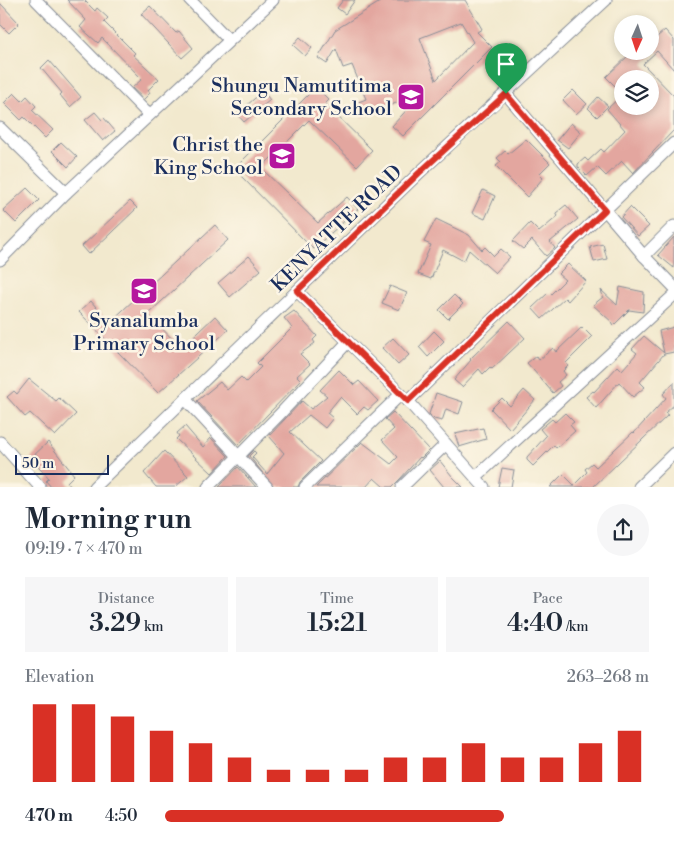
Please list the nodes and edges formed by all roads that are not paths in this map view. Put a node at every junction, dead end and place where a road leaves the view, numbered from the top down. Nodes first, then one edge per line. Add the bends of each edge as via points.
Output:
1 (36, 0) edge
2 (190, 0) edge
3 (273, 0) edge
4 (606, 0) edge
5 (228, 40) junction
6 (506, 94) junction
7 (149, 114) junction
8 (0, 128) edge
9 (674, 143) edge
10 (66, 193) junction
11 (605, 210) junction
12 (674, 226) edge
13 (644, 256) junction
14 (0, 260) edge
15 (674, 287) edge
16 (297, 291) junction
17 (674, 295) edge
18 (347, 343) junction
19 (404, 398) junction
20 (186, 400) junction
21 (0, 442) edge
22 (446, 444) junction
23 (674, 453) edge
24 (238, 457) junction
25 (476, 477) junction
26 (40, 486) edge
27 (94, 486) edge
28 (208, 486) edge
29 (266, 486) edge
30 (305, 486) edge
31 (402, 486) edge
32 (484, 486) edge
33 (639, 486) edge

1 - 7 street
2 - 5 street
3 - 5 street
4 - 6 street, KENYATTE ROAD
5 - 7 street
6 - 11 street
6 - 16 street, KENYATTE ROAD
7 - 10 street
8 - 10 street
9 - 11 street
10 - 14 street
11 - 13 street
11 - 19 street
12 - 13 street
13 - 15 street
16 - 18 street
16 - 20 street, KENYATTE ROAD
17 - 25 street
18 - 19 street
18 - 24 street
19 - 22 street
19 - 30 street
20 - 24 street
20 - 27 street, KENYATTE ROAD
21 - 26 street
22 - 25 street
22 - 31 street
23 - 33 street
24 - 28 street
24 - 29 street
25 - 32 street

